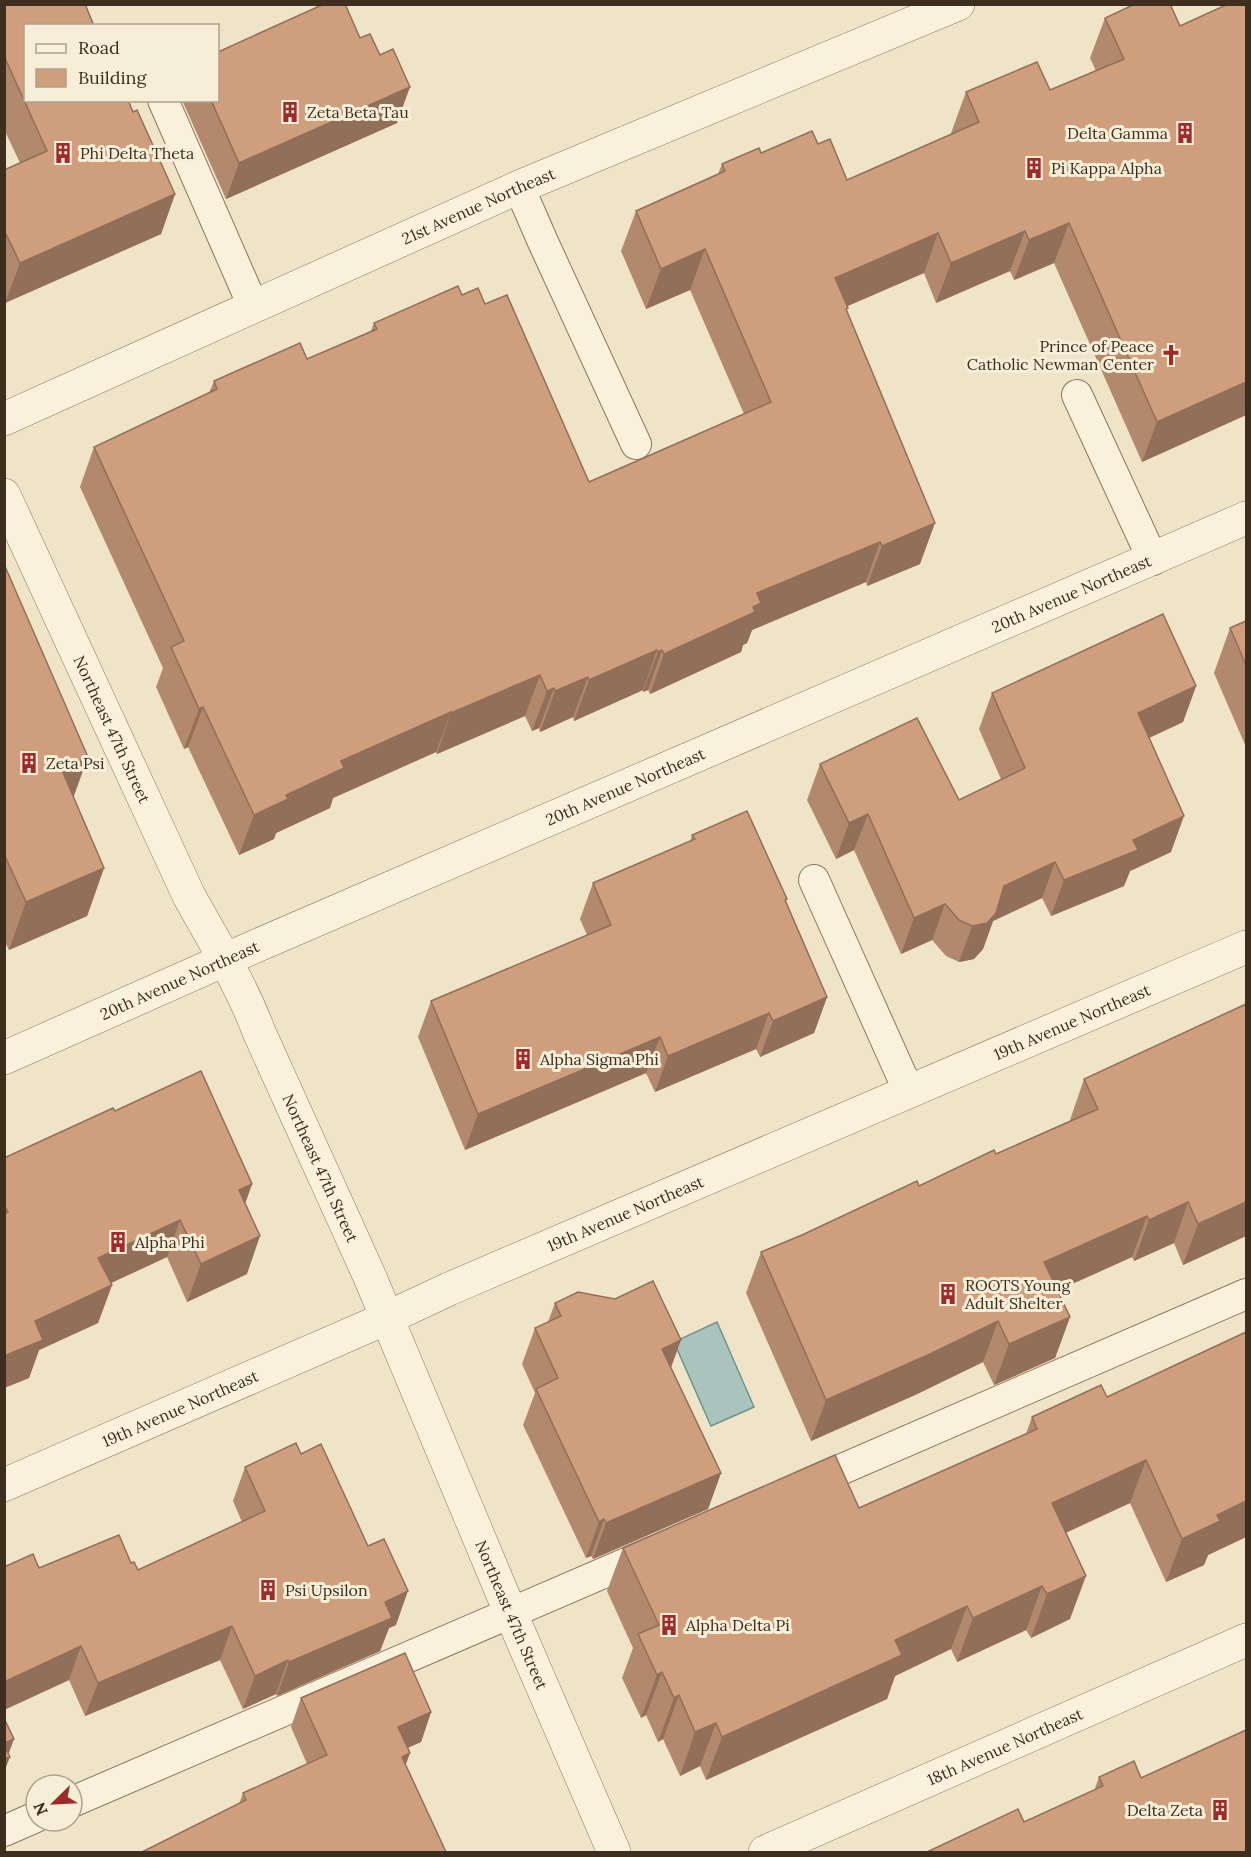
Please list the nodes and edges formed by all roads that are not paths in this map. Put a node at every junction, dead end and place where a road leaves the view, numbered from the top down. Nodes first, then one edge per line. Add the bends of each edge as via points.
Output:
1 (958, 4) edge
2 (164, 102) edge
3 (519, 187) junction
4 (253, 306) junction
5 (1077, 395) dead end
6 (4, 419) edge
7 (636, 444) dead end
8 (4, 495) edge
9 (1246, 518) edge
10 (1153, 560) junction
11 (814, 880) dead end
12 (1246, 947) edge
13 (226, 960) junction
14 (4, 1058) edge
15 (909, 1092) junction
16 (1246, 1294) edge
17 (387, 1318) junction
18 (4, 1485) edge
19 (776, 1498) edge
20 (677, 1541) edge
21 (511, 1614) junction
22 (1246, 1640) edge
23 (84, 1797) edge
24 (24, 1822) edge
25 (4, 1831) edge
26 (614, 1852) edge
27 (765, 1852) edge

1 - 3 street, 21st Avenue Northeast
2 - 4 lane
3 - 4 street, 21st Avenue Northeast
3 - 7 lane
4 - 6 street, 21st Avenue Northeast
5 - 10 lane
8 - 13 street, Northeast 47th Street via 189,896
9 - 10 street, 20th Avenue Northeast
10 - 13 street, 20th Avenue Northeast
11 - 15 lane
12 - 15 street, 19th Avenue Northeast
13 - 14 street, 20th Avenue Northeast
13 - 17 street, Northeast 47th Street
15 - 17 street, 19th Avenue Northeast
16 - 19 lane
17 - 18 street, 19th Avenue Northeast
17 - 21 street, Northeast 47th Street
20 - 21 lane
21 - 23 lane
21 - 26 street, Northeast 47th Street
22 - 27 street, 18th Avenue Northeast
24 - 25 lane

